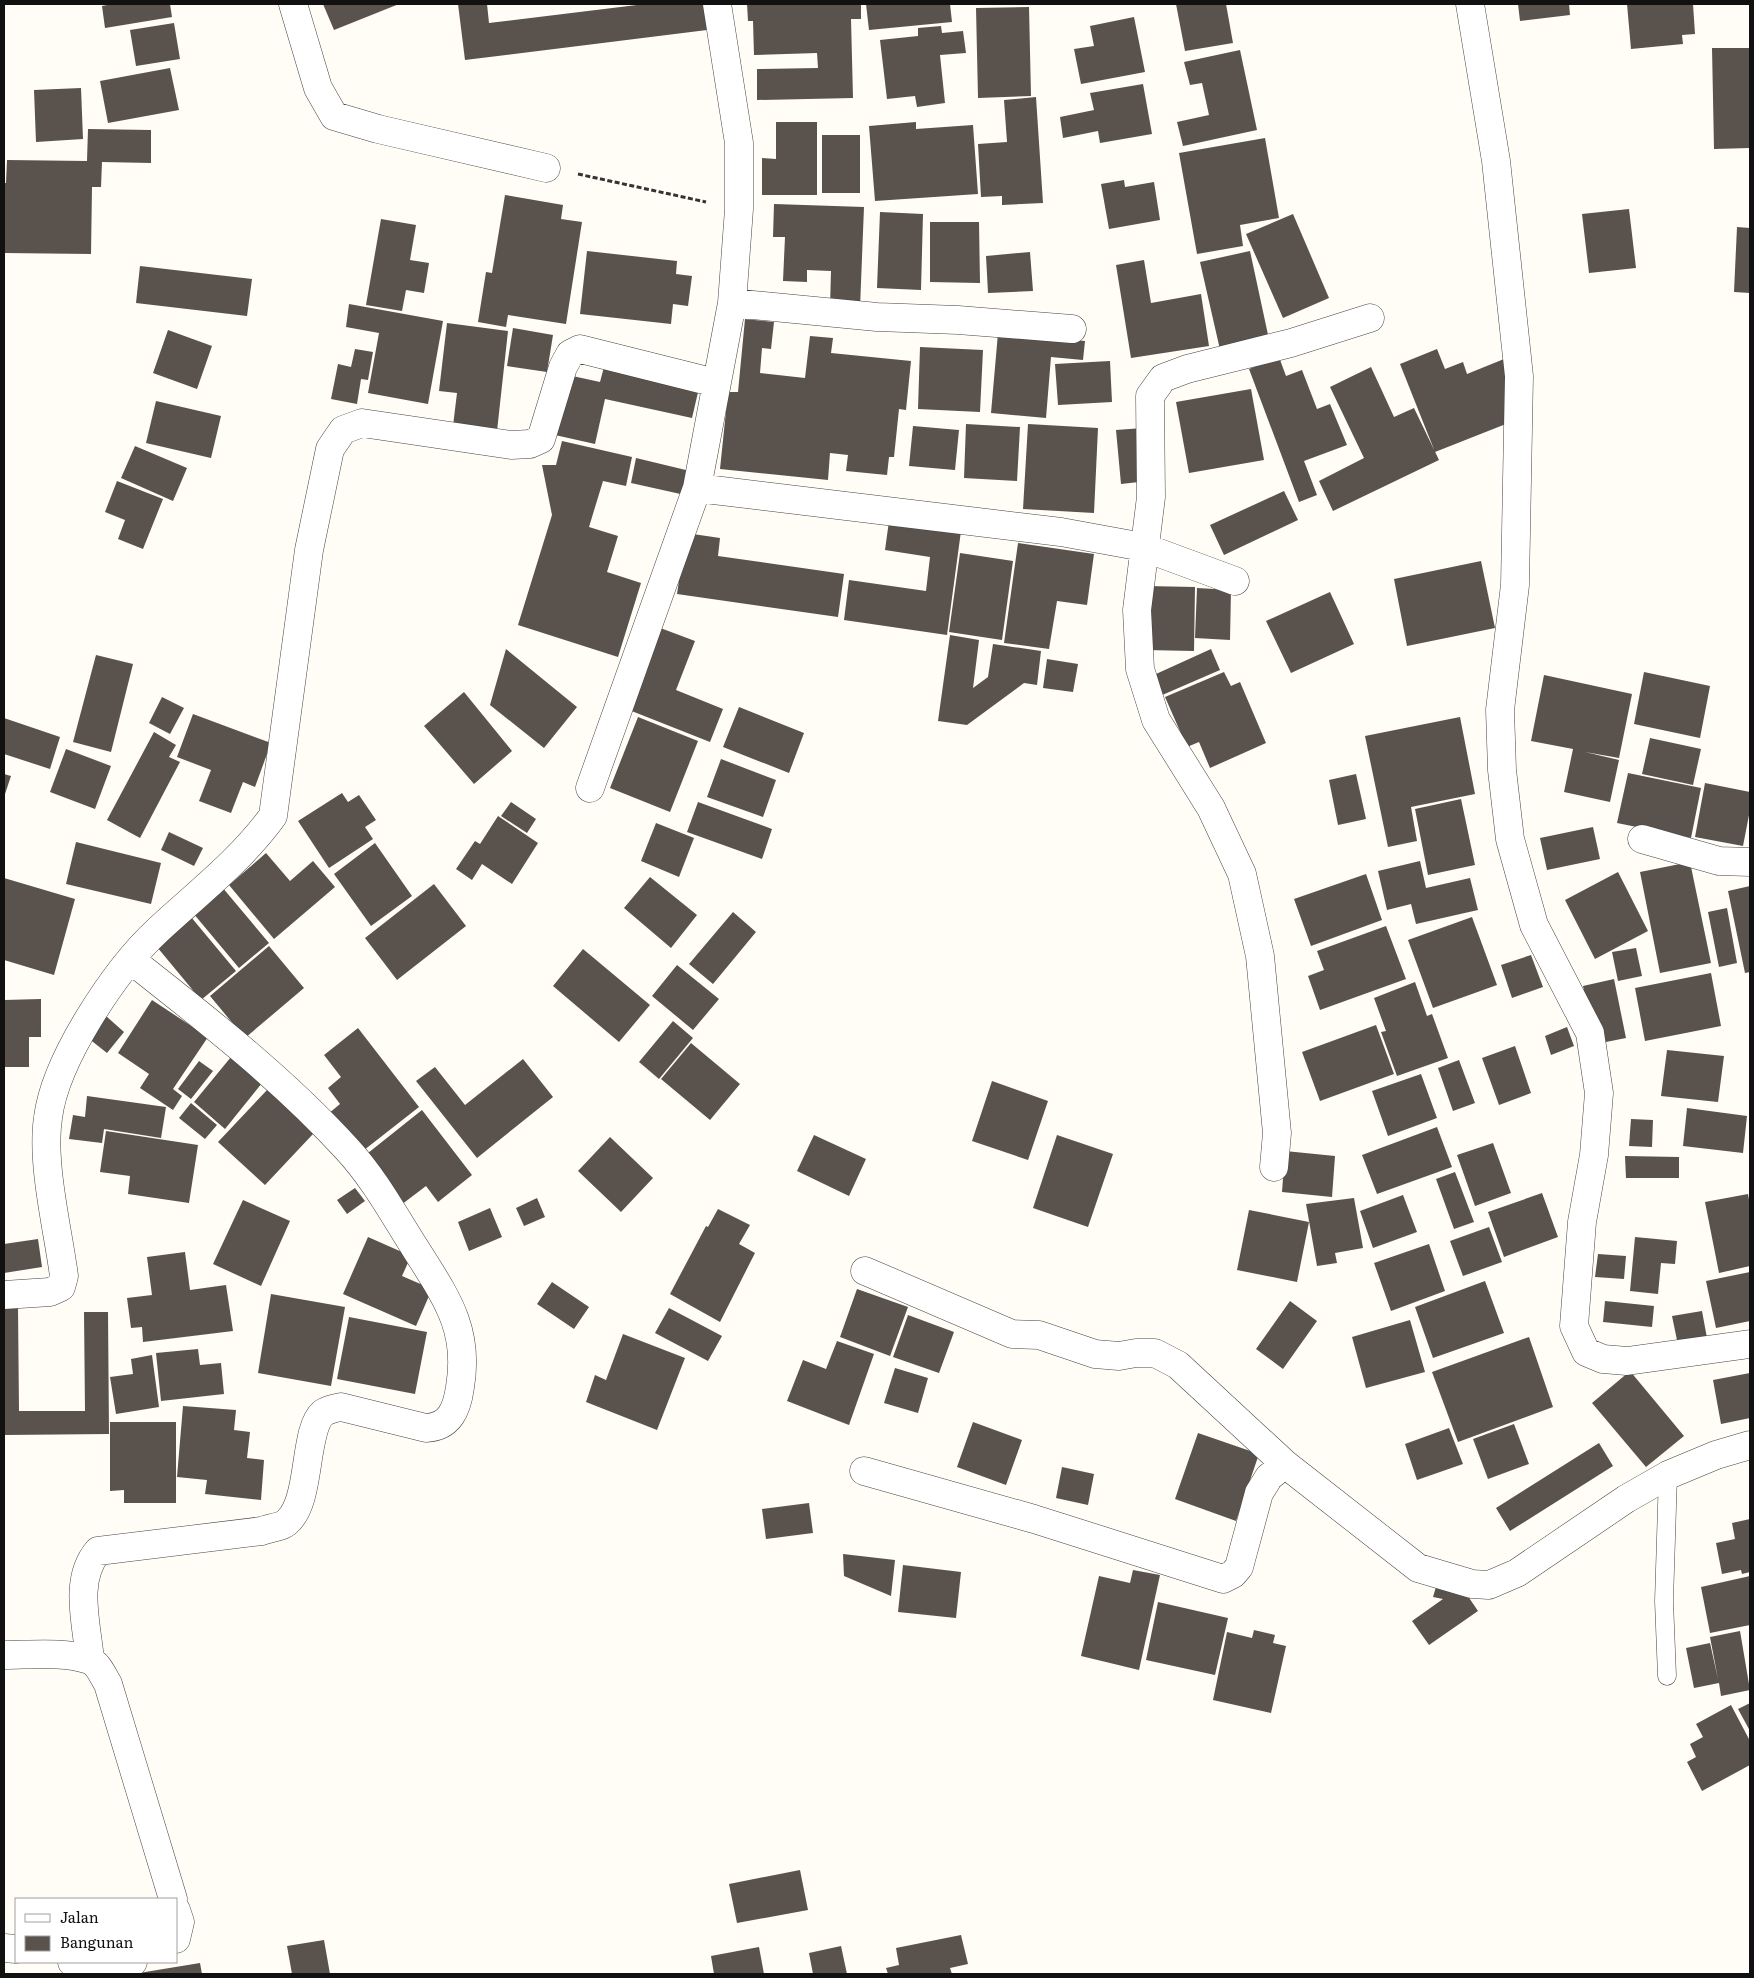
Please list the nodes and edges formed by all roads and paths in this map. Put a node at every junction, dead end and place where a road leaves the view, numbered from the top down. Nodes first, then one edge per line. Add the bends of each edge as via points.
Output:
1 (293, 4) edge
2 (718, 4) edge
3 (1470, 4) edge
4 (546, 168) joint
5 (739, 209) junction
6 (732, 302) junction
7 (1370, 318) dead end
8 (1072, 329) dead end
9 (716, 383) junction
10 (697, 488) junction
11 (1143, 548) junction
12 (1235, 581) dead end
13 (590, 788) dead end
14 (1642, 839) dead end
15 (1750, 862) edge
16 (131, 960) junction
17 (1274, 1167) dead end
18 (865, 1271) dead end
19 (4, 1295) edge
20 (1750, 1344) edge
21 (1750, 1445) edge
22 (1285, 1464) junction
23 (864, 1471) dead end
24 (1668, 1475) junction
25 (4, 1655) edge
26 (90, 1660) junction
27 (1667, 1676) dead end
28 (173, 1898) edge
29 (178, 1916) edge
30 (178, 1930) edge
31 (73, 1963) edge
32 (128, 1963) edge
33 (89, 1974) edge
34 (95, 1974) edge

1 - 4 street via 318,88 334,116
2 - 5 street via 738,143
3 - 20 street via 1496,161 1519,376 1515,585 1500,710 1502,770 1510,839 1534,925 1590,1033 1599,1093 1594,1155 1582,1222 1574,1326 1586,1352 1603,1359 1627,1361
4 - 5 path
5 - 6 street
6 - 8 street via 877,317
6 - 9 street
7 - 11 street via 1291,343 1187,368 1163,378 1150,396 1151,497
9 - 10 street
9 - 16 street via 580,349 570,354 563,367 541,439 530,444 512,445 362,423 343,430 330,449 309,550 274,816 254,842 156,931
10 - 11 street via 1061,532
10 - 13 street
11 - 12 street
11 - 17 street via 1137,610 1140,669 1156,720 1211,808 1242,874 1260,956 1277,1133
14 - 15 street via 1720,862
16 - 19 street via 102,997 60,1074 48,1118 47,1155 64,1276 61,1287 50,1292
16 - 26 street via 229,1037 348,1150 382,1196 445,1296 457,1323 464,1365 459,1394 448,1421 438,1428 426,1428 341,1407 322,1414 311,1439 305,1479 295,1513 287,1523 253,1532 98,1551 86,1569 84,1597
18 - 22 street via 1012,1334 1039,1335 1095,1354 1155,1353 1178,1365
21 - 24 street
22 - 23 street via 1269,1477 1260,1493 1239,1567 1223,1578 1034,1518
22 - 24 street via 1418,1568 1472,1584 1489,1585 1517,1573
24 - 27 lane via 1664,1601
25 - 26 street via 57,1655
26 - 28 street via 108,1684
29 - 30 street
31 - 33 street
32 - 34 street via 101,1969

